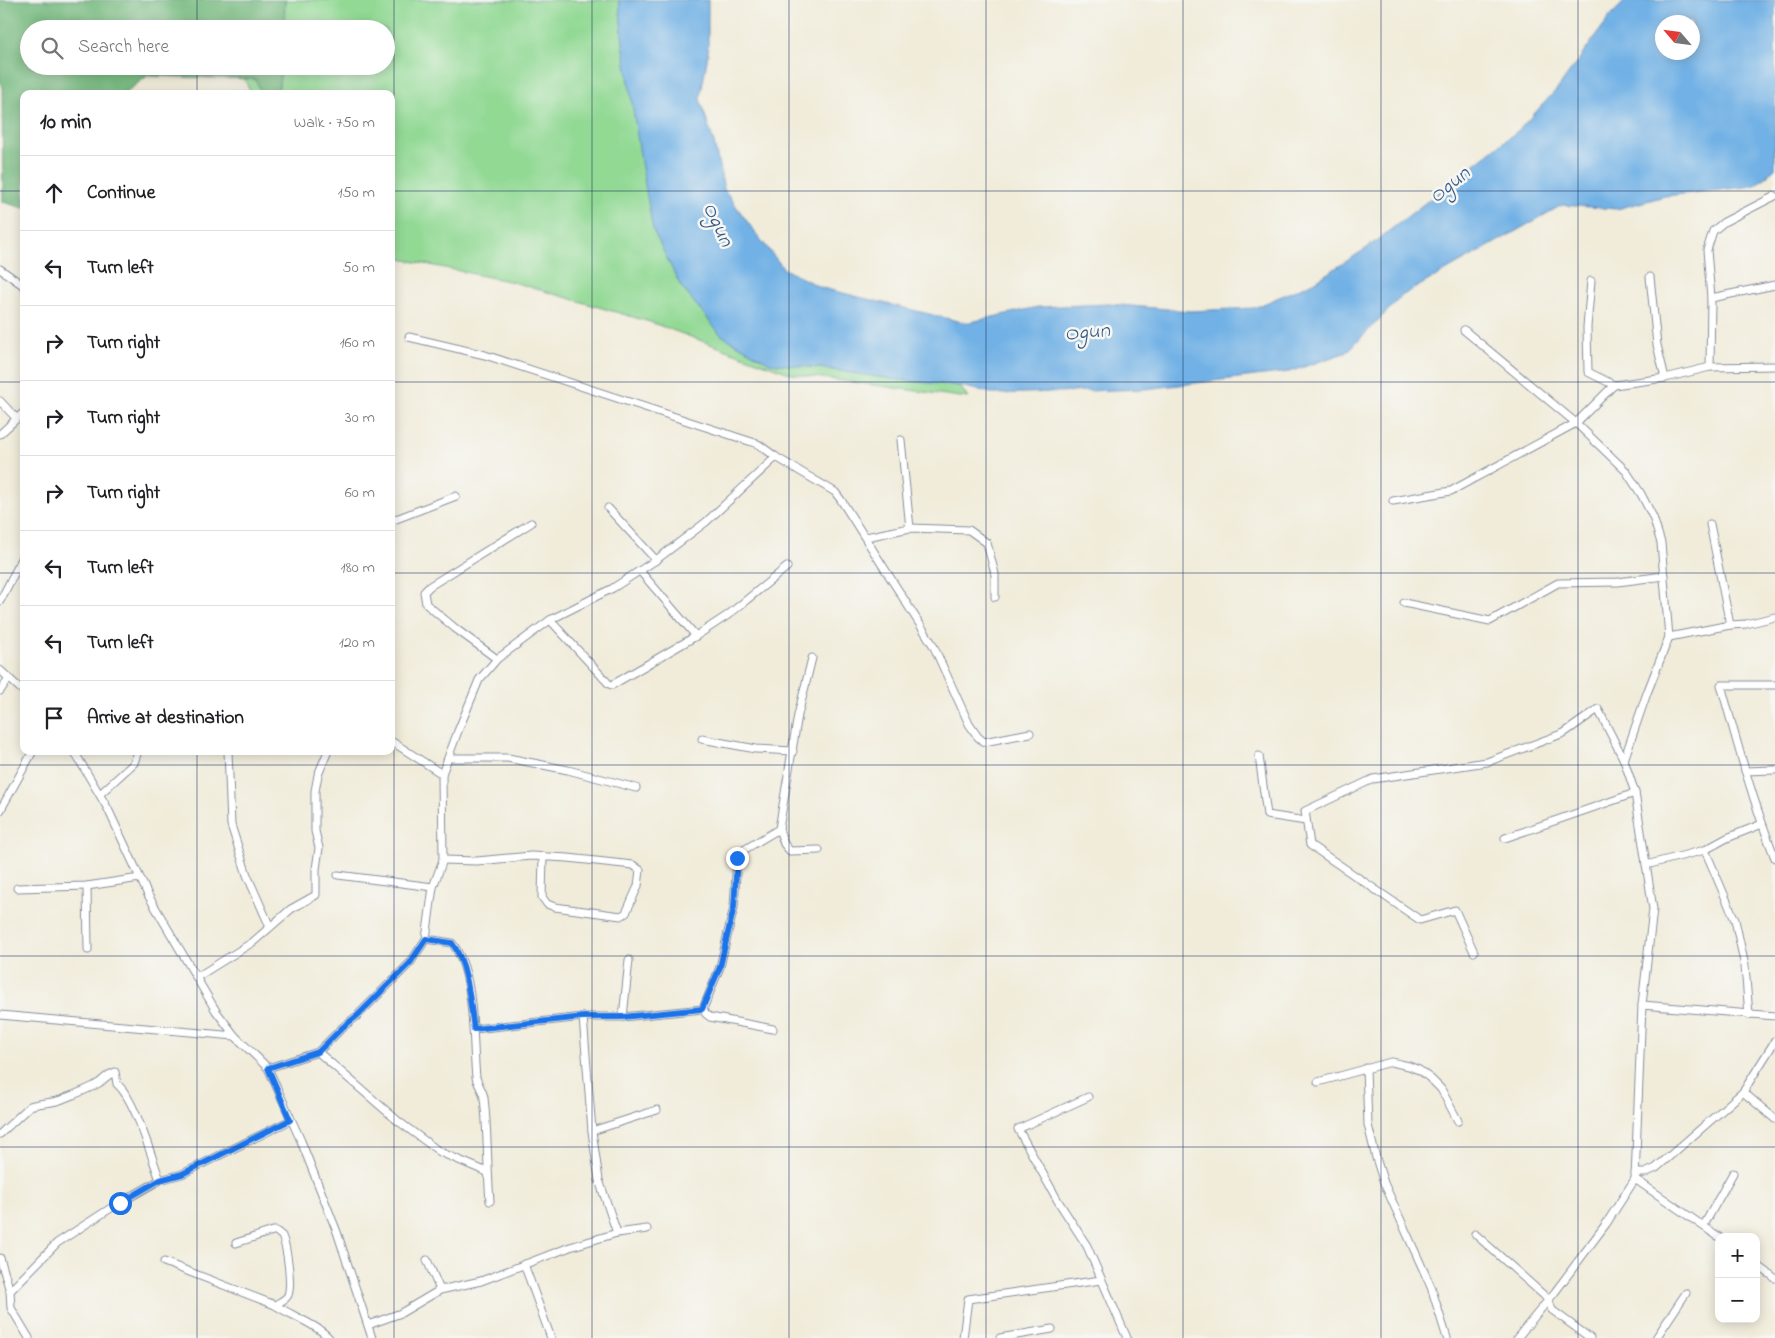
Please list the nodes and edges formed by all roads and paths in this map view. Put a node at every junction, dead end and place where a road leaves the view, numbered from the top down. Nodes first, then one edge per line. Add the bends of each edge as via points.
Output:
1 (1775, 196) edge
2 (0, 269) edge
3 (1650, 277) dead end
4 (1590, 281) dead end
5 (20, 283) edge
6 (1775, 285) edge
7 (1711, 298) junction
8 (1464, 330) dead end
9 (409, 337) dead end
10 (1775, 366) edge
11 (1710, 367) junction
12 (1665, 378) junction
13 (1614, 385) junction
14 (0, 401) edge
15 (20, 415) edge
16 (16, 418) junction
17 (1576, 423) junction
18 (0, 434) edge
19 (901, 440) dead end
20 (776, 457) junction
21 (456, 496) dead end
22 (1394, 501) dead end
23 (608, 508) dead end
24 (395, 519) edge
25 (531, 523) dead end
26 (1710, 524) dead end
27 (910, 528) junction
28 (866, 536) junction
29 (656, 560) junction
30 (20, 563) edge
31 (787, 568) dead end
32 (640, 571) junction
33 (1664, 576) junction
34 (995, 597) dead end
35 (0, 601) edge
36 (1404, 603) dead end
37 (1774, 615) edge
38 (550, 620) junction
39 (1730, 625) junction
40 (696, 636) junction
41 (1669, 637) junction
42 (812, 658) dead end
43 (497, 659) junction
44 (0, 670) edge
45 (9, 678) junction
46 (1775, 685) edge
47 (20, 688) edge
48 (0, 691) edge
49 (1030, 732) dead end
50 (702, 739) dead end
51 (395, 745) edge
52 (793, 751) junction
53 (31, 755) edge
54 (76, 755) edge
55 (137, 755) edge
56 (228, 755) edge
57 (326, 755) edge
58 (1259, 756) dead end
59 (449, 758) junction
60 (1624, 760) junction
61 (1775, 770) edge
62 (1745, 771) junction
63 (442, 774) junction
64 (636, 788) dead end
65 (1635, 793) junction
66 (100, 794) junction
67 (0, 811) edge
68 (1306, 820) junction
69 (1762, 824) junction
70 (779, 828) junction
71 (1505, 838) dead end
72 (819, 850) dead end
73 (1705, 850) junction
74 (544, 856) junction
75 (1775, 858) edge
76 (443, 860) junction
77 (1646, 865) junction
78 (338, 875) dead end
79 (140, 878) junction
80 (87, 886) junction
81 (433, 887) junction
82 (17, 888) dead end
83 (270, 927) junction
84 (426, 939) junction
85 (88, 950) dead end
86 (1474, 952) dead end
87 (629, 960) dead end
88 (197, 976) junction
89 (1642, 1005) junction
90 (702, 1009) junction
91 (0, 1015) edge
92 (1749, 1015) junction
93 (1775, 1016) edge
94 (583, 1017) junction
95 (623, 1017) junction
96 (474, 1029) junction
97 (773, 1029) dead end
98 (235, 1036) junction
99 (1775, 1040) edge
100 (318, 1052) junction
101 (268, 1068) junction
102 (1366, 1068) junction
103 (1318, 1082) dead end
104 (1743, 1092) junction
105 (1088, 1097) dead end
106 (657, 1110) dead end
107 (1775, 1119) edge
108 (290, 1120) junction
109 (1458, 1121) dead end
110 (592, 1131) junction
111 (0, 1134) edge
112 (487, 1172) junction
113 (1733, 1173) dead end
114 (1635, 1176) junction
115 (160, 1180) junction
116 (490, 1201) dead end
117 (1704, 1225) junction
118 (647, 1229) dead end
119 (617, 1232) junction
120 (1715, 1233) edge
121 (1475, 1234) dead end
122 (236, 1243) dead end
123 (0, 1258) edge
124 (427, 1260) dead end
125 (164, 1262) dead end
126 (524, 1264) junction
127 (1760, 1267) edge
128 (1775, 1278) edge
129 (1101, 1280) junction
130 (440, 1290) junction
131 (10, 1291) junction
132 (1686, 1293) dead end
133 (1548, 1299) junction
134 (275, 1305) junction
135 (368, 1325) junction
136 (1052, 1329) dead end
137 (29, 1338) edge
138 (329, 1338) edge
139 (372, 1338) edge
140 (550, 1338) edge
141 (963, 1338) edge
142 (1000, 1338) edge
143 (1128, 1338) edge
144 (1447, 1338) edge
145 (1517, 1338) edge
146 (1589, 1338) edge
147 (1656, 1338) edge

1 - 7 street via 1724,222 1714,231 1707,250
2 - 5 street
3 - 12 street via 1657,345
4 - 13 street via 1588,372
6 - 7 street
7 - 11 street
8 - 17 street
9 - 20 street via 485,355 749,441
10 - 11 street
11 - 12 street
12 - 13 street
13 - 17 street
14 - 16 street
15 - 16 street
16 - 18 street
17 - 22 street via 1451,491
17 - 33 street via 1626,471 1641,494 1661,543
19 - 27 street
20 - 28 street via 835,492
20 - 29 street via 706,522
21 - 24 street
23 - 29 street
25 - 43 street via 424,592 426,604
26 - 39 street
27 - 28 street
27 - 34 street via 969,530 978,535 987,543 995,574
28 - 49 street via 933,645 978,737 984,742
29 - 32 street
30 - 35 street
31 - 40 street
32 - 38 street
32 - 40 street
33 - 36 street via 1618,582 1558,583 1490,621
33 - 41 street
37 - 39 street via 1746,624
38 - 40 street via 612,685
38 - 43 street
39 - 41 street
41 - 60 street
42 - 52 street
43 - 59 street via 475,688
44 - 45 street
45 - 47 street
45 - 48 street
46 - 62 street via 1721,685
50 - 52 street
51 - 63 street
52 - 70 street
53 - 67 street
54 - 66 street
55 - 66 street via 134,763
56 - 83 street via 232,825 247,875
57 - 83 street via 315,790 315,831 319,848 316,895 291,909
58 - 68 street via 1267,815
59 - 63 street
59 - 64 street via 508,758
60 - 65 street
60 - 68 street via 1598,709 1564,733 1487,762 1373,779 1304,811
61 - 62 street
62 - 69 street
63 - 76 street
65 - 71 street
65 - 77 street
66 - 79 street
68 - 86 street via 1310,846 1420,920 1455,910
69 - 73 street
69 - 75 street
70 - 72 street via 786,849
70 - 90 street via 742,850 737,858 734,907 720,967
73 - 77 street
73 - 92 street via 1735,920 1745,966
74 - 74 street via 636,866 640,870 639,879 626,913 621,916 548,904 542,897
74 - 76 street
76 - 81 street
77 - 89 street via 1653,910
78 - 81 street
79 - 80 street
79 - 88 street
80 - 82 street
80 - 85 street
81 - 84 street
83 - 88 street via 253,942
84 - 96 street via 452,943 459,952
84 - 100 street via 410,963
87 - 95 street
88 - 98 street via 216,1011
89 - 92 street
89 - 114 street
90 - 95 street
90 - 97 street via 710,1017
91 - 98 street
92 - 93 street
94 - 95 street
94 - 96 street
94 - 110 street
96 - 112 street via 476,1079 484,1098
98 - 101 street
99 - 104 street
100 - 101 street
100 - 112 street via 398,1121 440,1152
101 - 108 street
102 - 103 street
102 - 109 street via 1391,1062 1419,1070 1441,1089
102 - 144 street via 1368,1125 1376,1158 1430,1287
104 - 107 street
104 - 114 street via 1656,1168
105 - 129 street via 1018,1130 1087,1246
106 - 110 street
108 - 115 street via 182,1174
108 - 135 street via 337,1232
110 - 119 street via 600,1180
111 - 115 street via 30,1106 64,1099 115,1072 117,1084 133,1108
112 - 116 street
113 - 117 street
114 - 117 street
114 - 133 street via 1606,1224
115 - 131 street via 57,1243
117 - 120 street
118 - 119 street
119 - 126 street
121 - 133 street
122 - 134 street via 273,1231 282,1236 289,1270 288,1294
123 - 131 street
124 - 130 street
125 - 134 street
126 - 130 street via 481,1281
126 - 140 street
127 - 128 street
129 - 141 street via 968,1298
129 - 143 street
130 - 135 street via 401,1313
131 - 137 street via 11,1308
132 - 147 street
133 - 145 street
133 - 146 street via 1552,1310
134 - 138 street via 324,1332
135 - 139 street
136 - 142 street

